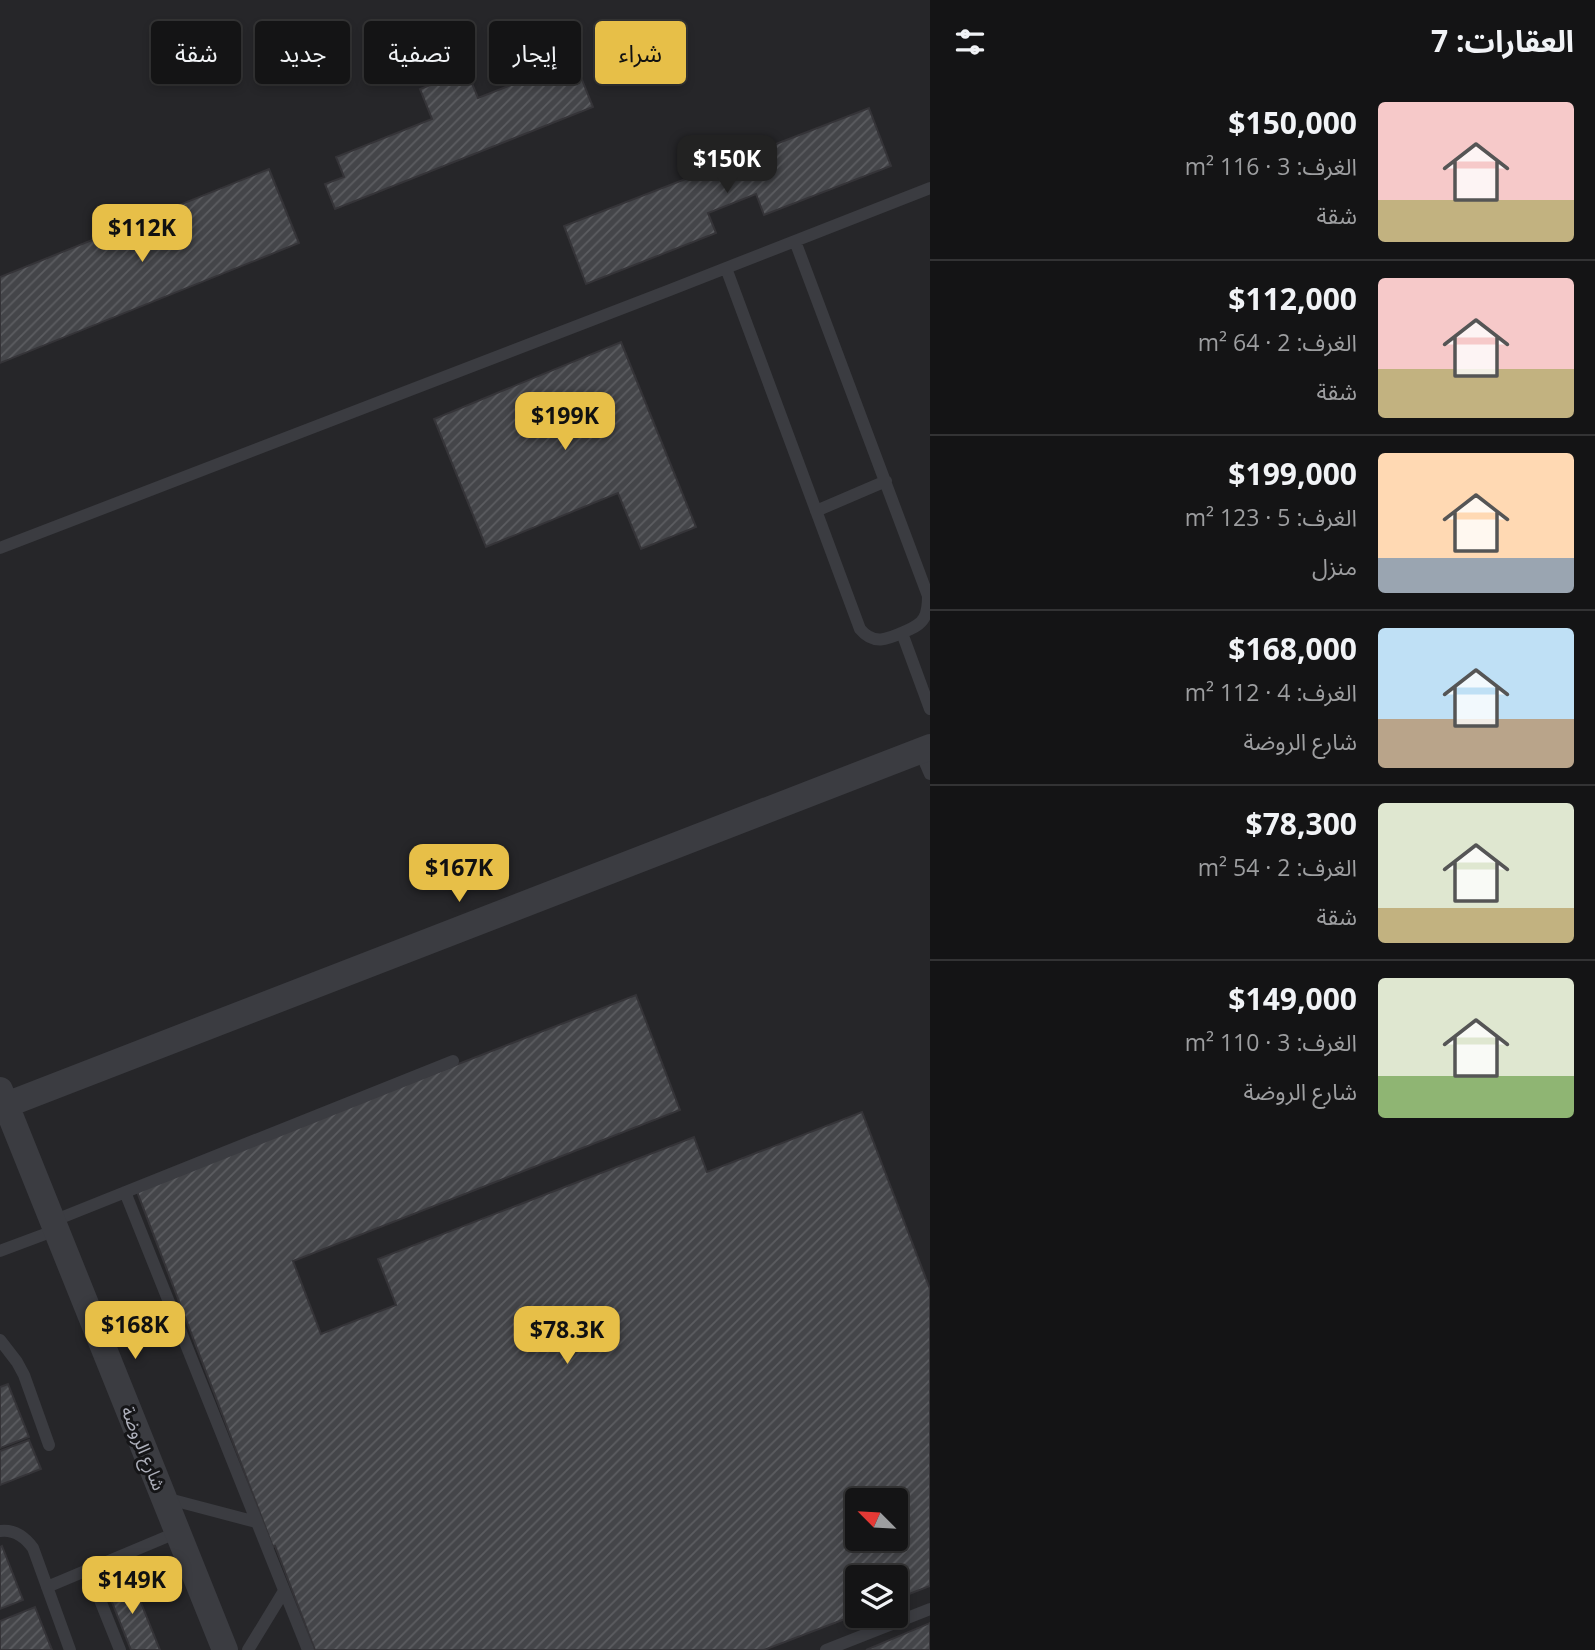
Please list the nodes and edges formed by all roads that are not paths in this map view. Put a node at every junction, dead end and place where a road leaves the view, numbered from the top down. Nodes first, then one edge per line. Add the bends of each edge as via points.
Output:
1 (930, 188) edge
2 (795, 241) junction
3 (726, 268) junction
4 (886, 481) junction
5 (816, 511) junction
6 (0, 548) edge
7 (902, 633) junction
8 (930, 709) edge
9 (927, 757) edge
10 (453, 1061) dead end
11 (3, 1097) edge
12 (125, 1192) junction
13 (55, 1225) junction
14 (0, 1251) edge
15 (3, 1348) edge
16 (49, 1445) dead end
17 (164, 1498) junction
18 (256, 1522) junction
19 (0, 1531) edge
20 (178, 1532) junction
21 (88, 1570) junction
22 (47, 1587) junction
23 (284, 1591) junction
24 (930, 1609) edge
25 (70, 1650) edge
26 (120, 1650) edge
27 (225, 1650) edge
28 (248, 1650) edge
29 (308, 1650) edge
30 (826, 1650) edge

1 - 2 lane
2 - 3 lane
2 - 4 lane
3 - 5 lane
3 - 6 lane
4 - 5 lane
4 - 7 lane via 928,596 924,618
5 - 7 lane via 860,629 882,641
7 - 8 lane
9 - 11 street
10 - 12 lane
11 - 13 street, شارع الروضة
12 - 13 lane
12 - 18 lane
13 - 14 lane
13 - 17 street, شارع الروضة
15 - 16 lane via 24,1375
17 - 18 lane
17 - 20 street, شارع الروضة
18 - 23 lane
19 - 22 lane via 15,1533 28,1542
20 - 21 lane
20 - 27 street, شارع الروضة
21 - 22 lane
21 - 26 lane
22 - 25 lane
23 - 28 lane
23 - 29 lane
24 - 30 lane

